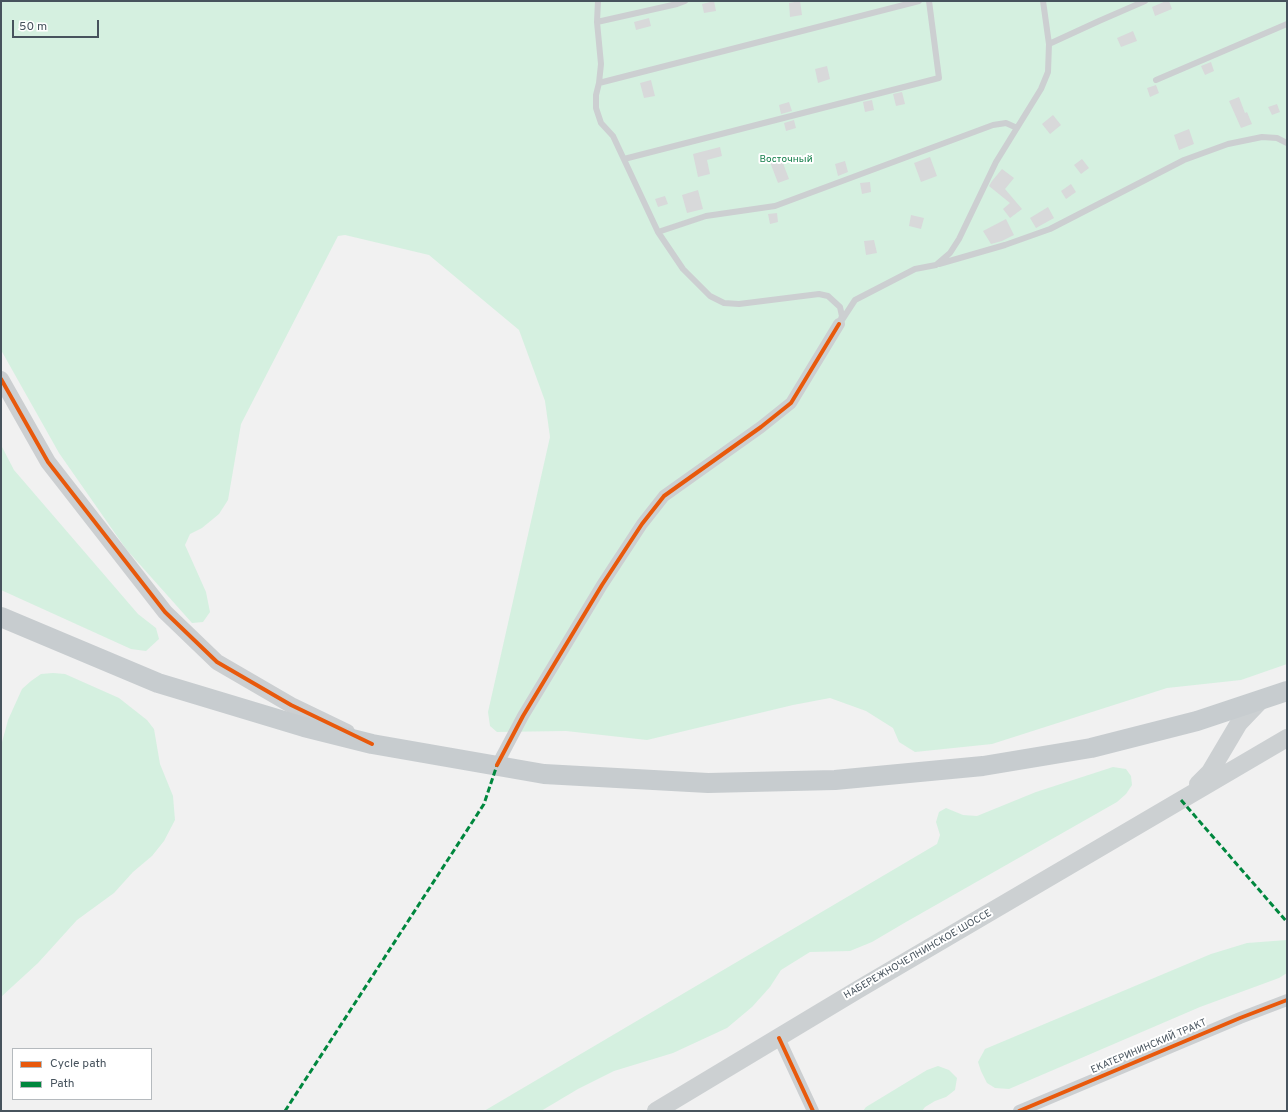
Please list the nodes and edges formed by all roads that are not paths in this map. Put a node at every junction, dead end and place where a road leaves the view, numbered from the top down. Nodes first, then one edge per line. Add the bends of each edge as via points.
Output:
1 (598, 1) edge
2 (685, 1) edge
3 (919, 1) edge
4 (929, 1) edge
5 (1043, 1) edge
6 (1145, 1) edge
7 (597, 22) junction
8 (1287, 24) edge
9 (1049, 44) junction
10 (1156, 80) dead end
11 (599, 83) junction
12 (1017, 128) junction
13 (1287, 143) edge
14 (624, 159) junction
15 (658, 232) junction
16 (936, 265) junction
17 (839, 324) junction
18 (1, 379) edge
19 (1, 617) edge
20 (1287, 691) edge
21 (1260, 701) junction
22 (1287, 738) edge
23 (372, 744) junction
24 (497, 765) junction
25 (1181, 800) junction
26 (1287, 1000) edge
27 (779, 1038) junction
28 (656, 1111) edge
29 (813, 1111) edge
30 (1019, 1111) edge

1 - 7 lane
2 - 7 lane
3 - 11 lane
4 - 14 lane via 939,78
5 - 9 lane
6 - 9 lane
7 - 11 lane via 601,64
8 - 10 lane
9 - 12 lane via 1048,72 1041,89
11 - 14 lane via 596,108 601,123 613,136
12 - 15 lane via 1006,123 993,125 775,206 706,216
12 - 16 lane via 996,162 959,239 950,253
13 - 16 lane via 1276,138 1262,137 1221,147 1184,160 1050,229
14 - 15 lane
15 - 17 lane via 683,269 710,296 724,303 739,304 819,294 828,296 840,307 842,316
16 - 17 lane via 915,270 855,300
17 - 24 street via 791,403 664,496 598,592 523,716
18 - 23 street via 48,462 165,612 217,662 291,705
19 - 23 main road via 158,683 304,727
20 - 21 main road
21 - 24 main road via 1197,721 1091,748 983,766 835,780 708,782 544,774
21 - 25 main road via 1239,723 1210,772
22 - 25 main road
23 - 24 main road
25 - 27 main road, НАБЕРЕЖНОЧЕЛНИНСКОЕ ШОССЕ
26 - 30 street, ЕКАТЕРИНИНСКИЙ ТРАКТ
27 - 28 main road, НАБЕРЕЖНОЧЕЛНИНСКОЕ ШОССЕ
27 - 29 street

